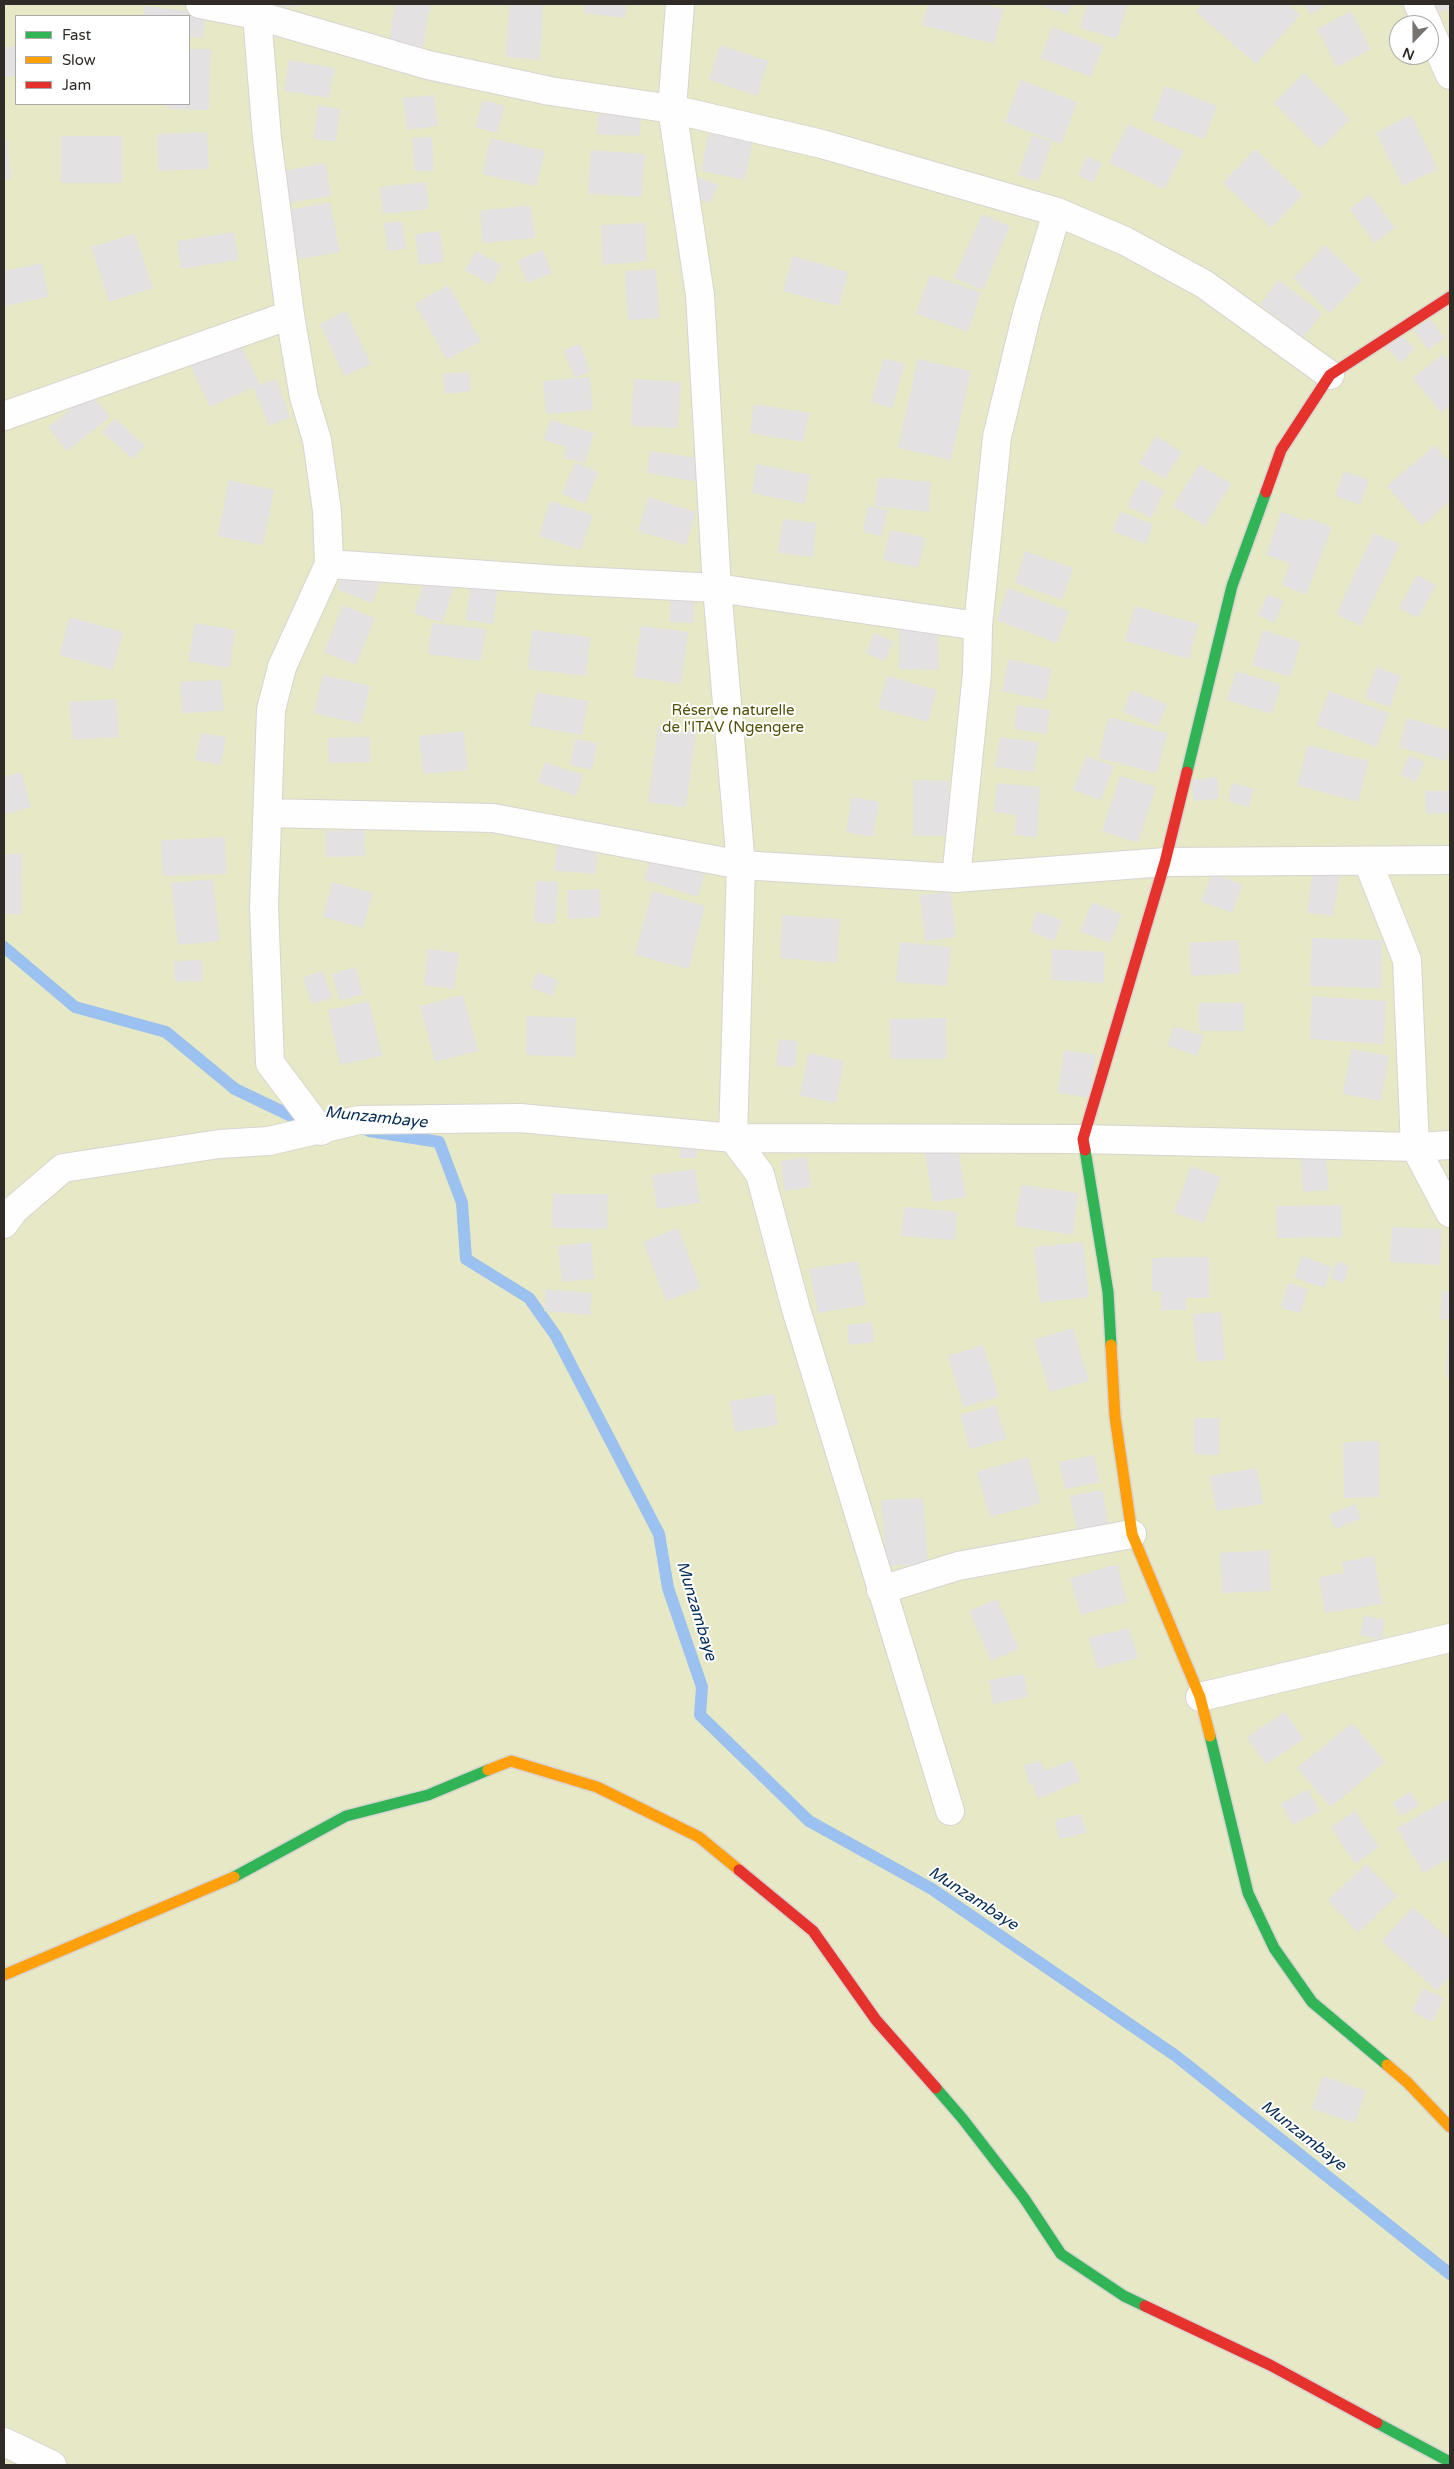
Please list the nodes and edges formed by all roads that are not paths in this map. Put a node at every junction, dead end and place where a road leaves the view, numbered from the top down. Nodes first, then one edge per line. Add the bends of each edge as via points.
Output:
1 (200, 4) edge
2 (680, 4) edge
3 (256, 10) edge
4 (1439, 50) edge
5 (1450, 75) edge
6 (672, 110) junction
7 (1057, 212) junction
8 (1450, 297) edge
9 (290, 315) junction
10 (1330, 375) junction
11 (4, 416) edge
12 (329, 564) junction
13 (717, 588) junction
14 (978, 626) junction
15 (268, 813) junction
16 (1450, 860) edge
17 (1165, 862) junction
18 (1368, 862) junction
19 (741, 865) junction
20 (956, 878) junction
21 (321, 1131) junction
22 (733, 1138) junction
23 (1083, 1139) junction
24 (1450, 1145) edge
25 (1415, 1147) junction
26 (1450, 1213) edge
27 (4, 1224) edge
28 (1132, 1534) junction
29 (881, 1590) junction
30 (1450, 1638) edge
31 (1200, 1697) junction
32 (950, 1811) dead end
33 (4, 1975) edge
34 (1450, 2127) edge
35 (4, 2442) edge
36 (1450, 2462) edge
37 (52, 2465) edge

1 - 3 street
2 - 6 street
3 - 6 street via 428,65 550,91
3 - 9 street
4 - 5 street
6 - 7 street via 822,144
6 - 13 street via 700,295
7 - 10 street via 1125,241 1204,284
7 - 14 street via 1027,313 997,437
8 - 10 street
9 - 11 street
9 - 12 street via 304,397 317,440 327,511
10 - 17 street via 1281,450 1232,586
12 - 13 street
12 - 15 street via 282,667 271,710
13 - 14 street
13 - 19 street
14 - 20 street via 977,673
15 - 19 street via 493,818
15 - 21 street via 264,906 270,1063
16 - 18 street
17 - 18 street
17 - 20 street
17 - 23 street
18 - 25 street via 1407,960
19 - 20 street
19 - 22 street
21 - 22 street via 359,1120 520,1118
21 - 27 street via 269,1141 219,1144 63,1168 15,1208
22 - 23 street
22 - 29 street via 760,1174 796,1308
23 - 25 street
23 - 28 street via 1108,1292 1115,1416
24 - 25 street
25 - 26 street
28 - 29 street via 958,1566
28 - 31 street
29 - 32 street
30 - 31 street
31 - 34 street via 1248,1893 1274,1948 1312,2002 1407,2082
33 - 36 street via 239,1875 346,1816 428,1795 510,1761 597,1787 700,1837 813,1931 876,2020 962,2118 1024,2198 1062,2254 1124,2296 1270,2365
35 - 37 street

